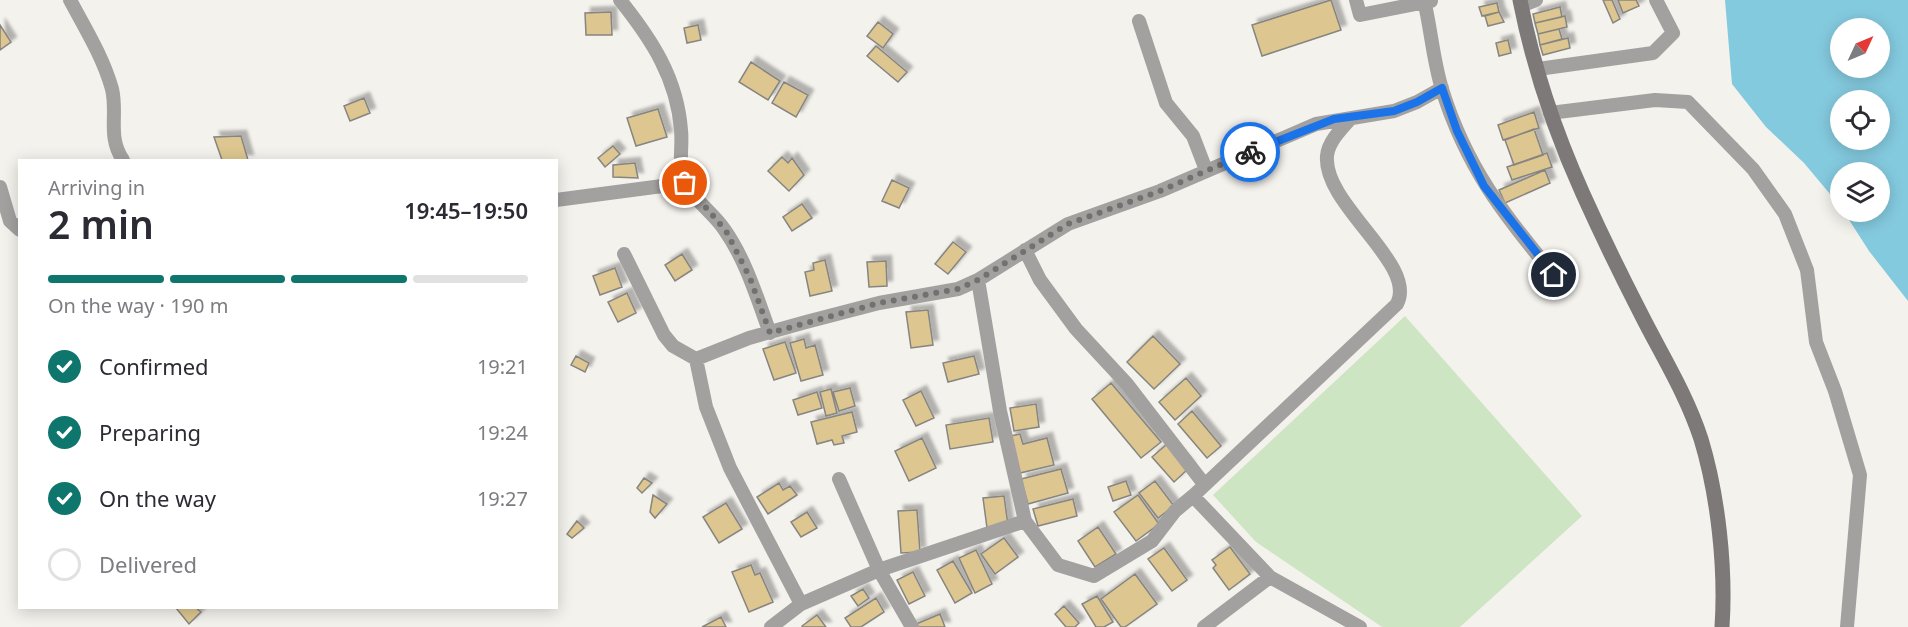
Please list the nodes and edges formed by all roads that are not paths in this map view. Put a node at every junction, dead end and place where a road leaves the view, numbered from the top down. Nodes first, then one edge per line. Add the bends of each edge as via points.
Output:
1 (69, 0) edge
2 (620, 0) edge
3 (1356, 0) edge
4 (1536, 0) edge
5 (1656, 0) edge
6 (1427, 1) edge
7 (1520, 3) edge
8 (1139, 21) dead end
9 (1538, 69) junction
10 (1442, 88) junction
11 (1550, 112) junction
12 (1351, 118) junction
13 (123, 159) edge
14 (1206, 170) junction
15 (685, 183) junction
16 (0, 187) edge
17 (558, 200) edge
18 (18, 229) edge
19 (1025, 250) junction
20 (624, 254) dead end
21 (1554, 275) dead end
22 (978, 280) junction
23 (770, 333) junction
24 (696, 359) junction
25 (839, 479) dead end
26 (1204, 484) junction
27 (1193, 496) junction
28 (1025, 521) junction
29 (879, 570) junction
30 (1270, 577) junction
31 (801, 604) junction
32 (771, 627) edge
33 (912, 627) edge
34 (1204, 627) edge
35 (1360, 627) edge
36 (1722, 627) edge
37 (1847, 627) edge

1 - 13 street via 96,49 111,88 112,133
2 - 15 street via 651,42 672,80
3 - 6 street via 1360,15
4 - 7 street
5 - 9 street via 1673,33 1653,53
6 - 10 street
7 - 9 main road
8 - 14 street via 1166,104 1193,136
9 - 11 main road
10 - 12 street via 1394,111
10 - 21 street via 1457,131 1484,186
11 - 36 main road via 1582,193 1669,365 1701,440 1724,593
11 - 37 street via 1655,100 1688,102 1753,169 1785,214 1807,270 1816,342 1860,475
12 - 14 street via 1316,124
12 - 26 street via 1331,144 1327,156 1329,172 1334,188 1386,258 1401,286 1401,296 1397,304
14 - 19 street via 1068,224
15 - 17 street
15 - 23 street via 726,231 750,278
16 - 18 street via 10,221
19 - 22 street
19 - 26 street via 1040,280 1076,329 1127,384
20 - 24 street via 664,335 673,346
22 - 23 street via 958,289 879,303
22 - 28 street via 1000,411
23 - 24 street
24 - 31 street via 706,407 730,468
25 - 29 street
26 - 27 street
27 - 28 street via 1175,511 1152,541 1094,576 1058,565
27 - 30 street
28 - 29 street
29 - 31 street
29 - 33 street
30 - 34 street
30 - 35 street
31 - 32 street

